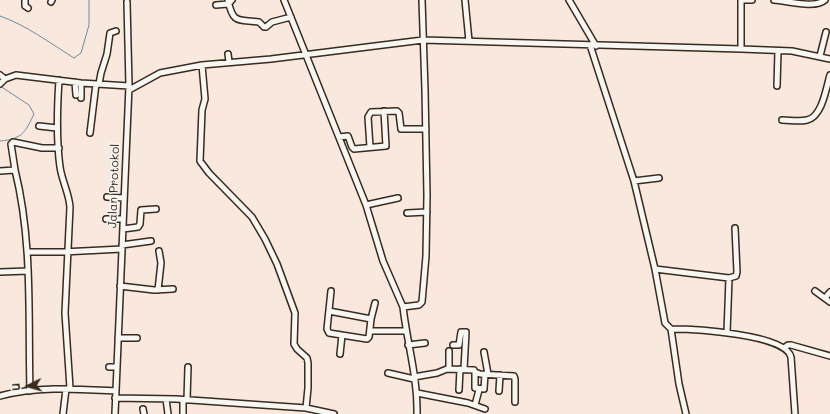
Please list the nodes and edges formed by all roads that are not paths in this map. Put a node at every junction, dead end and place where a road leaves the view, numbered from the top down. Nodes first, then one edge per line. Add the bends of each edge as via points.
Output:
1 (25, 0) edge
2 (284, 0) edge
3 (422, 0) edge
4 (465, 0) edge
5 (569, 0) edge
6 (742, 0) edge
7 (752, 0) edge
8 (774, 0) edge
9 (826, 0) edge
10 (229, 1) edge
11 (127, 2) dead end
12 (216, 5) dead end
13 (28, 8) dead end
14 (291, 17) junction
15 (116, 32) dead end
16 (826, 32) dead end
17 (424, 40) junction
18 (469, 41) junction
19 (593, 46) junction
20 (741, 49) junction
21 (778, 51) junction
22 (228, 54) dead end
23 (306, 55) junction
24 (820, 56) junction
25 (830, 59) edge
26 (229, 62) junction
27 (202, 65) junction
28 (0, 75) edge
29 (830, 75) edge
30 (59, 80) junction
31 (3, 81) edge
32 (75, 82) junction
33 (81, 83) junction
34 (98, 84) junction
35 (777, 86) dead end
36 (129, 88) junction
37 (76, 95) dead end
38 (81, 98) dead end
39 (384, 111) junction
40 (782, 120) dead end
41 (40, 126) dead end
42 (57, 128) junction
43 (426, 129) junction
44 (90, 133) dead end
45 (339, 137) junction
46 (370, 147) junction
47 (59, 148) junction
48 (16, 170) junction
49 (0, 171) edge
50 (659, 178) dead end
51 (634, 181) junction
52 (107, 197) dead end
53 (124, 198) junction
54 (398, 198) dead end
55 (366, 204) junction
56 (156, 209) dead end
57 (427, 212) junction
58 (407, 213) dead end
59 (106, 219) dead end
60 (123, 219) junction
61 (735, 228) dead end
62 (122, 229) junction
63 (151, 241) dead end
64 (122, 247) junction
65 (159, 251) dead end
66 (26, 252) junction
67 (67, 252) junction
68 (655, 269) junction
69 (28, 271) junction
70 (0, 272) edge
71 (729, 278) junction
72 (120, 286) junction
73 (158, 290) junction
74 (172, 290) dead end
75 (331, 291) dead end
76 (815, 291) dead end
77 (830, 292) edge
78 (825, 298) junction
79 (830, 302) edge
80 (375, 303) dead end
81 (403, 307) junction
82 (329, 312) junction
83 (371, 319) junction
84 (671, 329) junction
85 (370, 331) junction
86 (406, 331) junction
87 (726, 333) junction
88 (342, 335) junction
89 (118, 338) junction
90 (136, 338) dead end
91 (425, 343) dead end
92 (408, 345) junction
93 (453, 345) dead end
94 (784, 348) junction
95 (449, 351) dead end
96 (484, 352) dead end
97 (340, 354) dead end
98 (830, 356) edge
99 (109, 367) dead end
100 (188, 367) dead end
101 (116, 368) junction
102 (449, 369) junction
103 (462, 369) junction
104 (475, 372) junction
105 (388, 373) dead end
106 (486, 374) junction
107 (500, 375) junction
108 (414, 378) junction
109 (68, 389) junction
110 (459, 390) dead end
111 (479, 390) junction
112 (30, 391) junction
113 (116, 391) junction
114 (499, 391) dead end
115 (417, 393) junction
116 (0, 396) edge
117 (115, 398) junction
118 (166, 399) junction
119 (185, 400) junction
120 (516, 402) dead end
121 (475, 405) junction
122 (306, 408) junction
123 (485, 409) dead end
124 (63, 414) edge
125 (115, 414) edge
126 (168, 414) edge
127 (183, 414) edge
128 (334, 414) edge
129 (417, 414) edge
130 (686, 414) edge
131 (795, 414) edge

1 - 13 street via 25,6
2 - 14 street
3 - 17 street
4 - 18 street
5 - 19 street
6 - 7 street
6 - 20 street
8 - 9 street via 810,4
10 - 12 street
10 - 14 street via 231,13 236,19 259,22 264,27
11 - 36 street, Jalan Protokol
14 - 23 street
15 - 34 street via 110,34
16 - 24 street
17 - 18 street
17 - 23 street
17 - 43 street
18 - 19 street
19 - 20 street
19 - 51 street
20 - 21 street
21 - 24 street
21 - 35 street
22 - 26 street
23 - 26 street
23 - 45 street
24 - 25 street
26 - 27 street
27 - 36 street via 160,73
27 - 122 street via 205,99 202,110 200,161 252,217 277,264 295,313 294,344 307,358
28 - 31 street
29 - 40 street via 819,110 814,117
30 - 31 street via 16,75
30 - 32 street
30 - 42 street
32 - 33 street
32 - 37 street
33 - 34 street
33 - 38 street
34 - 36 street
34 - 44 street
36 - 53 street, Jalan Protokol
39 - 43 street via 398,111 403,130
39 - 46 street via 368,115
39 - 46 street via 386,145
41 - 42 street
42 - 47 street
43 - 57 street
45 - 46 street via 348,136 354,149
45 - 55 street
47 - 48 street via 42,148 12,142
47 - 67 street via 61,170 70,204
48 - 49 street
48 - 66 street via 24,218
50 - 51 street
51 - 68 street
52 - 53 street
53 - 60 street, Jalan Protokol
54 - 55 street
55 - 81 street via 384,261
56 - 62 street via 141,210 138,227
57 - 58 street
57 - 81 street via 423,300 419,305
59 - 60 street
60 - 62 street, Jalan Protokol
61 - 71 street via 737,272 736,276
62 - 64 street, Jalan Protokol
63 - 64 street
64 - 67 street
64 - 72 street, Jalan Protokol
65 - 73 street via 161,263
66 - 67 street
66 - 69 street
67 - 109 street via 64,313
68 - 71 street
68 - 84 street via 665,323
69 - 70 street
69 - 112 street
71 - 87 street
72 - 73 street
72 - 89 street, Jalan Protokol
73 - 74 street
75 - 82 street
76 - 78 street
77 - 78 street
78 - 79 street
80 - 83 street
81 - 86 street
82 - 83 street
82 - 88 street via 328,332
83 - 85 street
84 - 87 street
84 - 130 street
85 - 86 street
85 - 88 street via 367,338
86 - 92 street
87 - 94 street via 757,338
88 - 97 street
89 - 90 street
89 - 101 street, Jalan Protokol
91 - 92 street
92 - 108 street
93 - 103 street via 462,345
94 - 98 street via 788,344
94 - 131 street via 789,351 791,357
95 - 102 street
96 - 106 street
99 - 101 street
100 - 119 street
101 - 113 street, Jalan Protokol
102 - 103 street
102 - 108 street
103 - 104 street
103 - 110 street
104 - 106 street
104 - 111 street via 475,388
105 - 108 street
106 - 107 street
106 - 111 street via 484,389
107 - 114 street
107 - 120 street via 515,377
108 - 115 street
109 - 112 street
109 - 113 street
109 - 124 street
111 - 121 street
112 - 116 street
113 - 117 street, Jalan Protokol
115 - 121 street
115 - 129 street
117 - 118 street
117 - 125 street, Jalan Protokol
118 - 119 street
118 - 126 street
119 - 122 street
119 - 127 street
121 - 123 street
122 - 128 street

